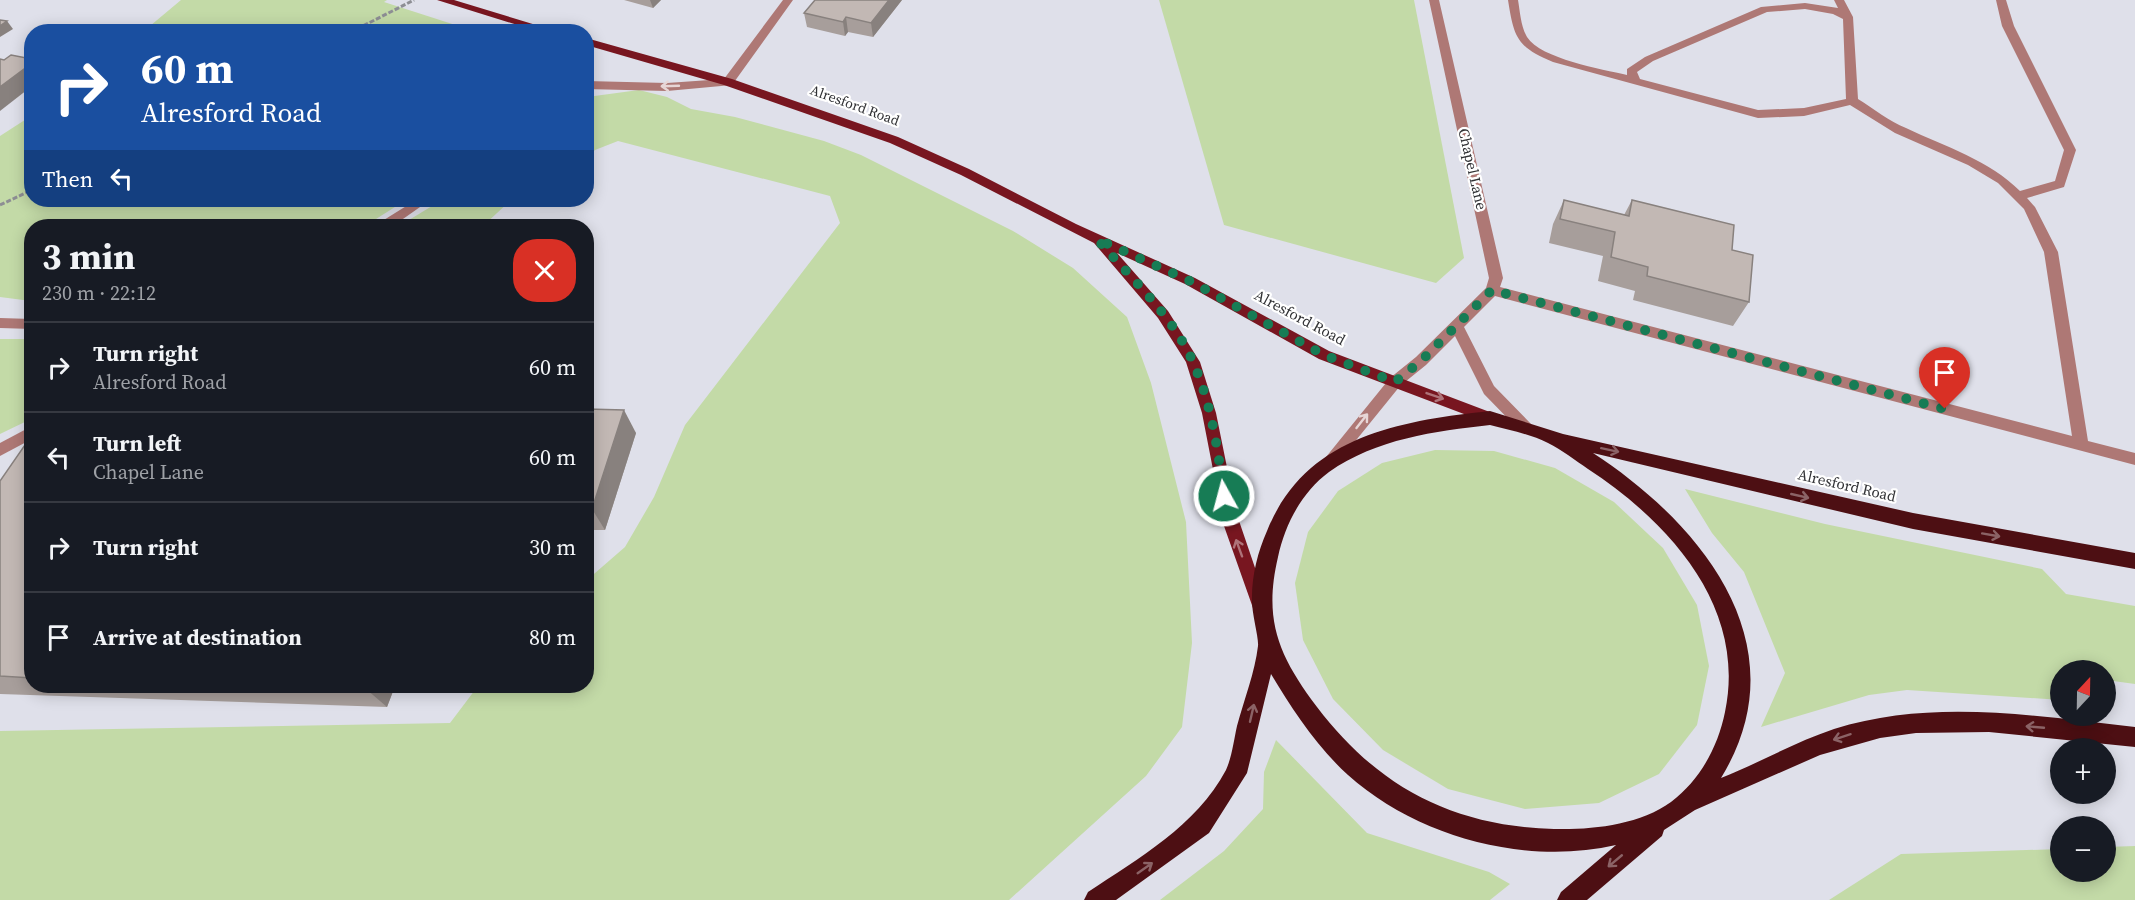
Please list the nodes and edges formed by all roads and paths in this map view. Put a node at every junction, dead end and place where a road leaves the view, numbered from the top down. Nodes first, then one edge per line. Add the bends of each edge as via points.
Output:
1 (414, 0) edge
2 (442, 0) edge
3 (788, 0) edge
4 (1434, 0) edge
5 (1513, 0) edge
6 (1839, 0) edge
7 (2001, 0) edge
8 (1848, 16) junction
9 (367, 24) edge
10 (526, 24) edge
11 (594, 43) edge
12 (728, 82) junction
13 (1636, 82) junction
14 (594, 85) edge
15 (1852, 101) junction
16 (24, 194) edge
17 (2019, 196) junction
18 (0, 205) edge
19 (413, 207) edge
20 (395, 219) edge
21 (1097, 239) junction
22 (1492, 290) junction
23 (0, 324) edge
24 (24, 324) edge
25 (1456, 325) junction
26 (1395, 382) junction
27 (1490, 418) junction
28 (1526, 428) junction
29 (24, 436) edge
30 (1553, 437) junction
31 (2081, 445) junction
32 (0, 450) edge
33 (2135, 459) edge
34 (1331, 461) junction
35 (2135, 561) edge
36 (1259, 603) junction
37 (1268, 646) junction
38 (2135, 737) edge
39 (1689, 802) junction
40 (1660, 823) junction
41 (1096, 900) edge
42 (1569, 900) edge

1 - 9 path
2 - 10 main road
3 - 12 street
4 - 22 street, Chapel Lane via 1494,263 1496,278
5 - 13 street via 1519,36 1529,48
6 - 8 street
7 - 17 street via 2008,27 2070,150 2060,184
8 - 13 street via 1805,6 1765,9 1649,59 1631,71
8 - 15 street
11 - 12 main road, Alresford Road
12 -> 14 street via 667,87
12 - 21 main road, Alresford Road via 894,140
13 - 15 street via 1758,114 1804,112
15 - 17 street via 1899,130 1972,162
16 - 18 path
17 - 31 street via 2030,207 2051,252
19 - 20 street
21 - 26 main road, Alresford Road via 1190,281 1324,355
36 -> 21 main road, Alresford Road via 1236,542 1224,496 1214,424 1193,361 1161,313
22 - 25 street
22 - 31 street
23 - 24 street
25 - 26 street
25 - 28 street via 1489,390
26 -> 27 main road, Alresford Road
34 -> 26 street
27 - 28 highway
27 - 34 highway via 1410,428
28 - 30 highway
29 - 32 street
30 -> 35 highway, Alresford Road via 1913,521
30 - 39 highway via 1636,493 1672,528 1713,581 1734,627 1739,692 1729,738 1714,771
31 - 33 street
34 - 36 highway via 1301,486 1286,509 1273,539
36 - 37 highway
37 - 40 highway via 1326,737 1363,774 1401,800 1445,819 1506,837 1547,841 1616,836
41 -> 37 highway via 1201,825 1236,773
38 -> 39 highway via 1960,721 1901,723 1845,735 1796,753
39 - 40 highway
40 -> 42 highway

